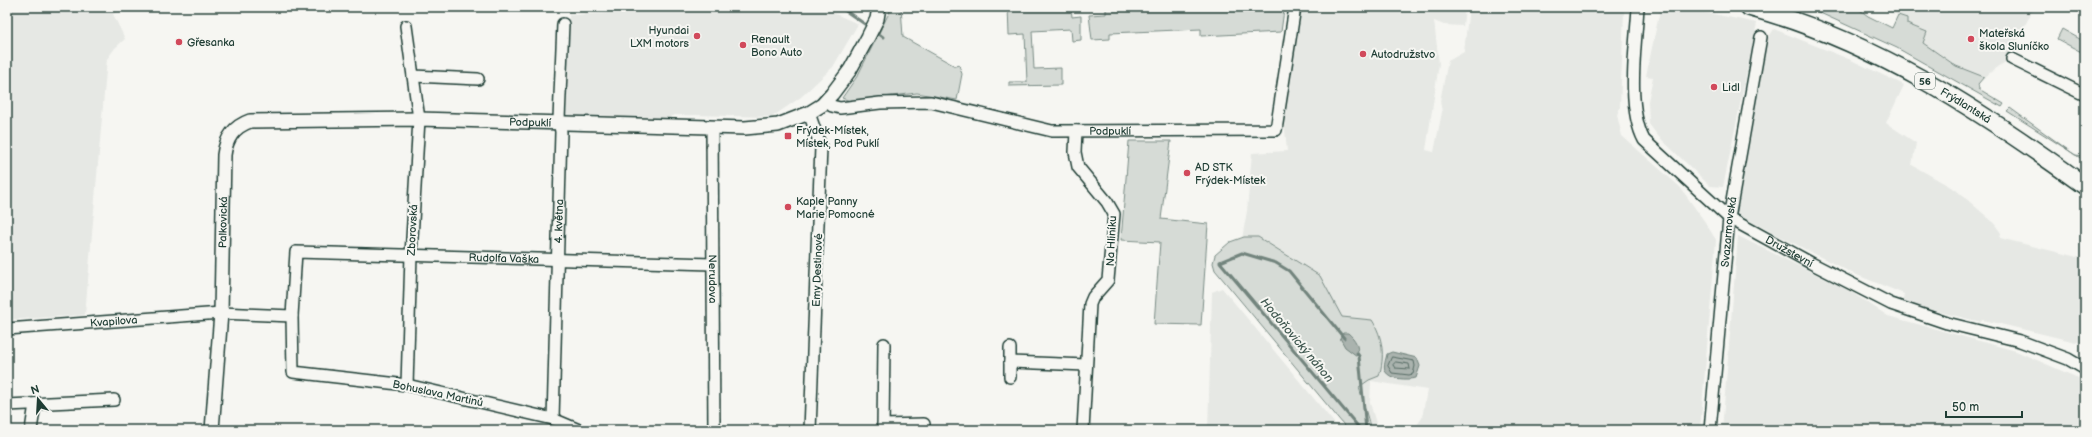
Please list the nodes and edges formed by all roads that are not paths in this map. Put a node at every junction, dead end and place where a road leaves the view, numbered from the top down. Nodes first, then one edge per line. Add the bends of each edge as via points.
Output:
1 (1295, 7) edge
2 (1638, 7) edge
3 (1749, 7) edge
4 (1792, 7) edge
5 (878, 13) edge
6 (563, 24) dead end
7 (406, 26) dead end
8 (1761, 36) dead end
9 (2012, 59) dead end
10 (412, 76) junction
11 (478, 79) dead end
12 (2085, 95) edge
13 (826, 101) junction
14 (809, 113) junction
15 (419, 119) junction
16 (560, 124) junction
17 (712, 127) junction
18 (1076, 131) junction
19 (232, 133) joint
20 (2085, 174) edge
21 (2085, 186) edge
22 (1729, 218) junction
23 (411, 255) junction
24 (558, 260) junction
25 (712, 264) junction
26 (221, 313) junction
27 (292, 316) junction
28 (7, 329) edge
29 (884, 344) dead end
30 (1010, 348) dead end
31 (1010, 362) junction
32 (1086, 365) junction
33 (2085, 369) edge
34 (1010, 377) dead end
35 (407, 385) junction
36 (114, 400) dead end
37 (35, 404) junction
38 (7, 405) edge
39 (553, 419) junction
40 (924, 424) dead end
41 (883, 427) edge
42 (31, 430) edge
43 (212, 430) edge
44 (579, 430) edge
45 (714, 430) edge
46 (810, 430) edge
47 (1083, 430) edge
48 (1710, 430) edge

1 - 18 street, Podpuklí via 1276,130
2 - 22 street, Družstevní via 1634,100 1641,135
3 - 21 main road, Frýdlantská / 56 via 1817,28 1892,63 1994,123
4 - 20 main road, Frýdlantská / 56 via 1870,41 1935,75 2032,135
5 - 13 street, Podpuklí via 850,70
6 - 16 street, 4. května
7 - 10 street, Zborovská
8 - 22 street, Svazarmovská
9 - 12 street
10 - 11 street
10 - 15 street, Zborovská
13 - 14 street, Podpuklí
13 - 18 street, Podpuklí via 840,108 880,103 931,102 1052,131
14 - 17 street, Podpuklí via 786,123 765,127
14 - 46 street, Emy Destinové via 822,147
15 - 16 street, Podpuklí
15 - 19 street, Podpuklí via 250,121 238,126
15 - 23 street, Zborovská
16 - 17 street, Podpuklí
16 - 24 street, 4. května
17 - 25 street, Nerudova
18 - 32 street, Na Hliníku via 1075,152 1078,167 1114,214 1108,280 1090,304
19 - 26 street, Palkovická via 226,143 224,155
22 - 33 street, Družstevní via 1892,304 1947,323 2020,341 2068,359
22 - 48 street, Svazarmovská
23 - 24 street, Rudolfa Vaška
23 - 27 street, Rudolfa Vaška via 296,252
23 - 35 street, Zborovská
24 - 25 street, Rudolfa Vaška
24 - 39 street, 4. května
25 - 45 street, Nerudova
26 - 27 street
26 - 28 street, Kvapilova
26 - 43 street, Palkovická
27 - 35 street, Bohuslava Martinů via 293,372
29 - 41 street
30 - 31 street
31 - 32 street
31 - 34 street
32 - 47 street, Na Hliníku
35 - 39 street, Bohuslava Martinů
36 - 37 street
37 - 38 street
37 - 42 street
39 - 44 street, Bohuslava Martinů
40 - 41 street

